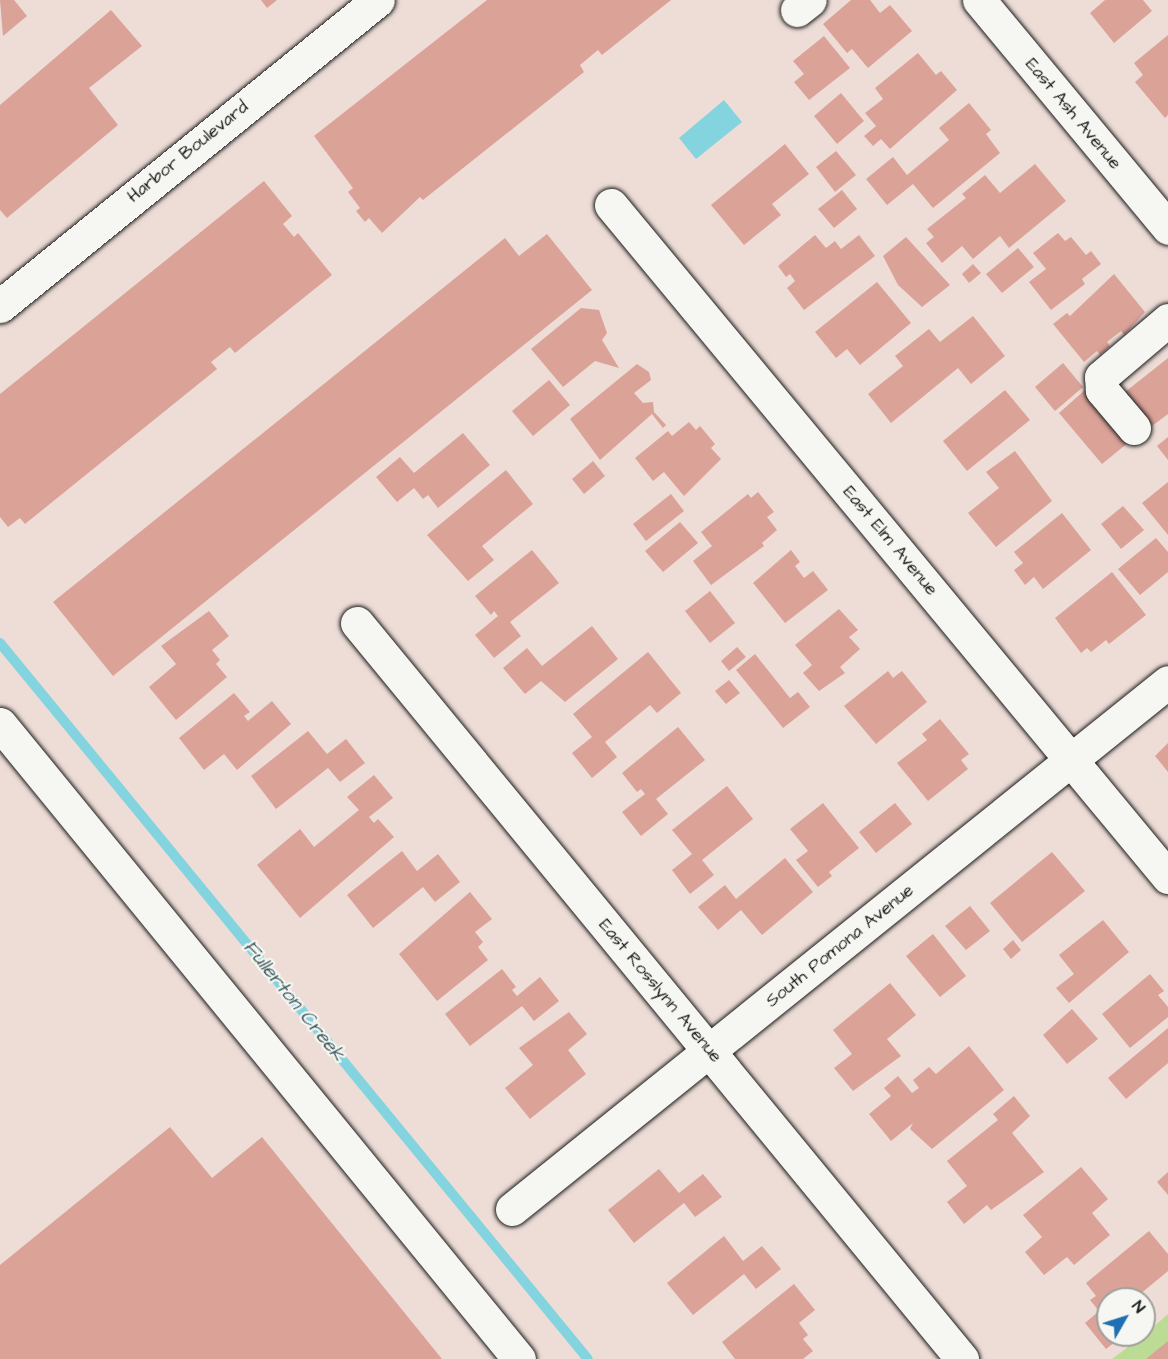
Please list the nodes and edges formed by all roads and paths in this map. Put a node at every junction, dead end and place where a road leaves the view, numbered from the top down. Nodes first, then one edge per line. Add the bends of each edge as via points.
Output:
1 (378, 0) edge
2 (979, 0) edge
3 (611, 204) dead end
4 (1168, 228) edge
5 (3, 296) edge
6 (1168, 320) edge
7 (1134, 428) dead end
8 (357, 623) dead end
9 (1168, 682) edge
10 (0, 724) edge
11 (1071, 760) junction
12 (1168, 877) edge
13 (710, 1051) junction
14 (512, 1209) dead end
15 (519, 1359) edge
16 (962, 1359) edge

1 - 5 street, Harbor Boulevard
2 - 4 street, East Ash Avenue
3 - 11 street, East Elm Avenue
6 - 7 street via 1101,377 1102,390
8 - 13 street, East Rosslynn Avenue
9 - 11 street, South Pomona Avenue
10 - 15 street
11 - 12 street, East Elm Avenue
11 - 13 street, South Pomona Avenue
13 - 14 street, South Pomona Avenue
13 - 16 street, East Rosslynn Avenue

